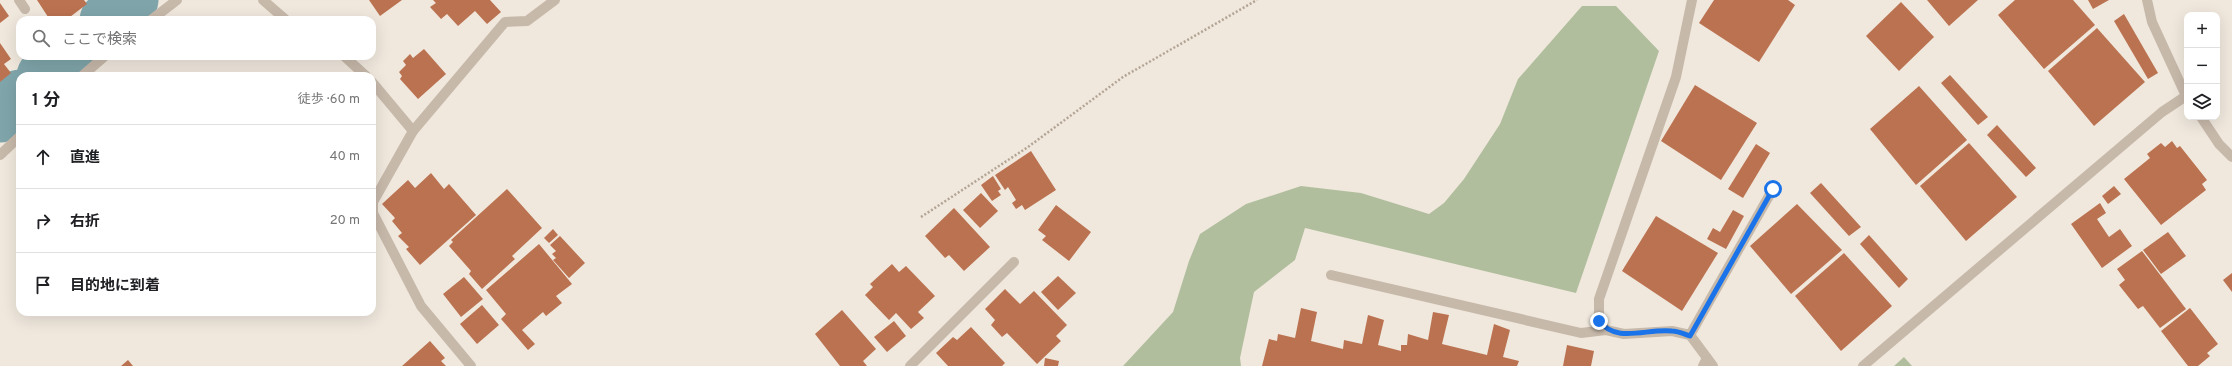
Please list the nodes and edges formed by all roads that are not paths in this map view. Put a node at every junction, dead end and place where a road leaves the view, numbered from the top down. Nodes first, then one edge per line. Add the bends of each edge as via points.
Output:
1 (19, 0) edge
2 (177, 0) edge
3 (263, 0) edge
4 (555, 0) edge
5 (1692, 0) edge
6 (2147, 0) edge
7 (25, 9) dead end
8 (156, 16) edge
9 (281, 16) edge
10 (100, 60) edge
11 (348, 60) edge
12 (87, 72) edge
13 (362, 72) edge
14 (376, 87) edge
15 (2184, 91) edge
16 (2184, 99) edge
17 (2203, 120) edge
18 (413, 131) junction
19 (16, 140) edge
20 (0, 155) edge
21 (2232, 157) edge
22 (1773, 189) dead end
23 (376, 197) edge
24 (376, 219) edge
25 (1014, 262) dead end
26 (1331, 275) dead end
27 (1606, 330) junction
28 (1690, 336) junction
29 (1708, 363) edge
30 (471, 366) edge
31 (910, 366) edge
32 (1863, 366) edge

1 - 7 street
2 - 8 street
3 - 9 street
4 - 18 street via 527,21 505,22
5 - 27 street via 1676,77 1599,299 1599,321
6 - 15 street via 2152,22
10 - 12 street
11 - 13 street
14 - 18 street
16 - 32 street via 2162,112
17 - 21 street
18 - 23 street
19 - 20 street
22 - 28 street
24 - 30 street via 421,306
25 - 31 street
26 - 27 street via 1581,333
27 - 28 street via 1624,334 1672,330
28 - 29 street

